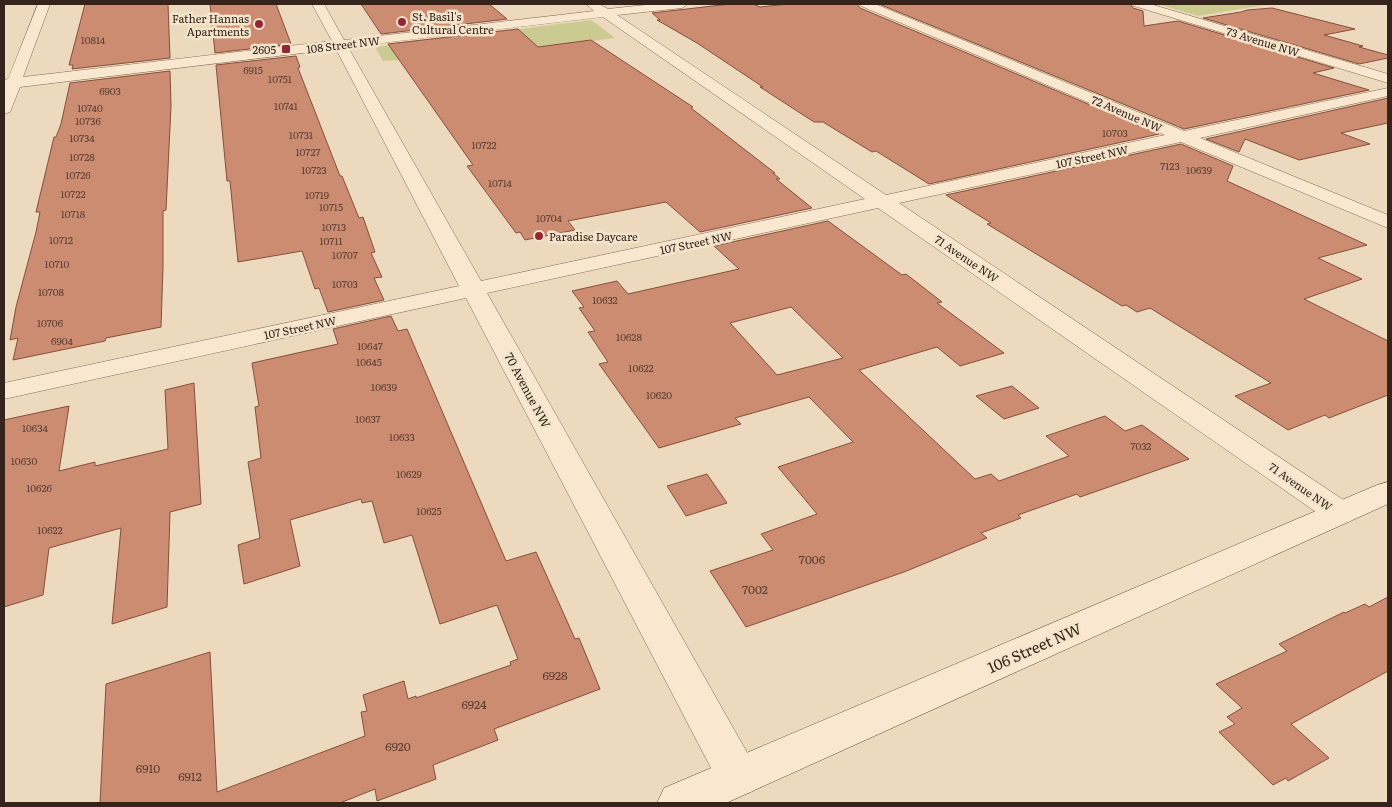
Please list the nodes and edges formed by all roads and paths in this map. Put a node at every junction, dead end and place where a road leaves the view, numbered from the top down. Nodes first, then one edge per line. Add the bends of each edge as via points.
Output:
1 (44, 4) edge
2 (318, 4) edge
3 (682, 4) edge
4 (865, 4) edge
5 (1138, 4) edge
6 (599, 8) edge
7 (340, 44) junction
8 (1388, 79) edge
9 (9, 84) edge
10 (1388, 92) edge
11 (4, 109) edge
12 (1183, 136) junction
13 (885, 201) junction
14 (1388, 222) edge
15 (474, 289) junction
16 (4, 391) edge
17 (1388, 492) edge
18 (1340, 513) junction
19 (738, 777) junction
20 (679, 803) edge

1 - 9 street
2 - 7 street, 70 Avenue NW
3 - 6 street, 108 Street NW
4 - 12 street, 72 Avenue NW
5 - 8 street, 73 Avenue NW
6 - 7 street, 108 Street NW
6 - 13 street, 71 Avenue NW
7 - 9 street, 108 Street NW
7 - 15 street, 70 Avenue NW
9 - 11 street
10 - 12 street, 107 Street NW
12 - 13 street, 107 Street NW
12 - 14 street, 72 Avenue NW
13 - 15 street, 107 Street NW
13 - 18 street, 71 Avenue NW
15 - 16 street, 107 Street NW
15 - 19 street, 70 Avenue NW
17 - 18 street, 106 Street NW
18 - 19 street, 106 Street NW
19 - 20 street, 106 Street NW

